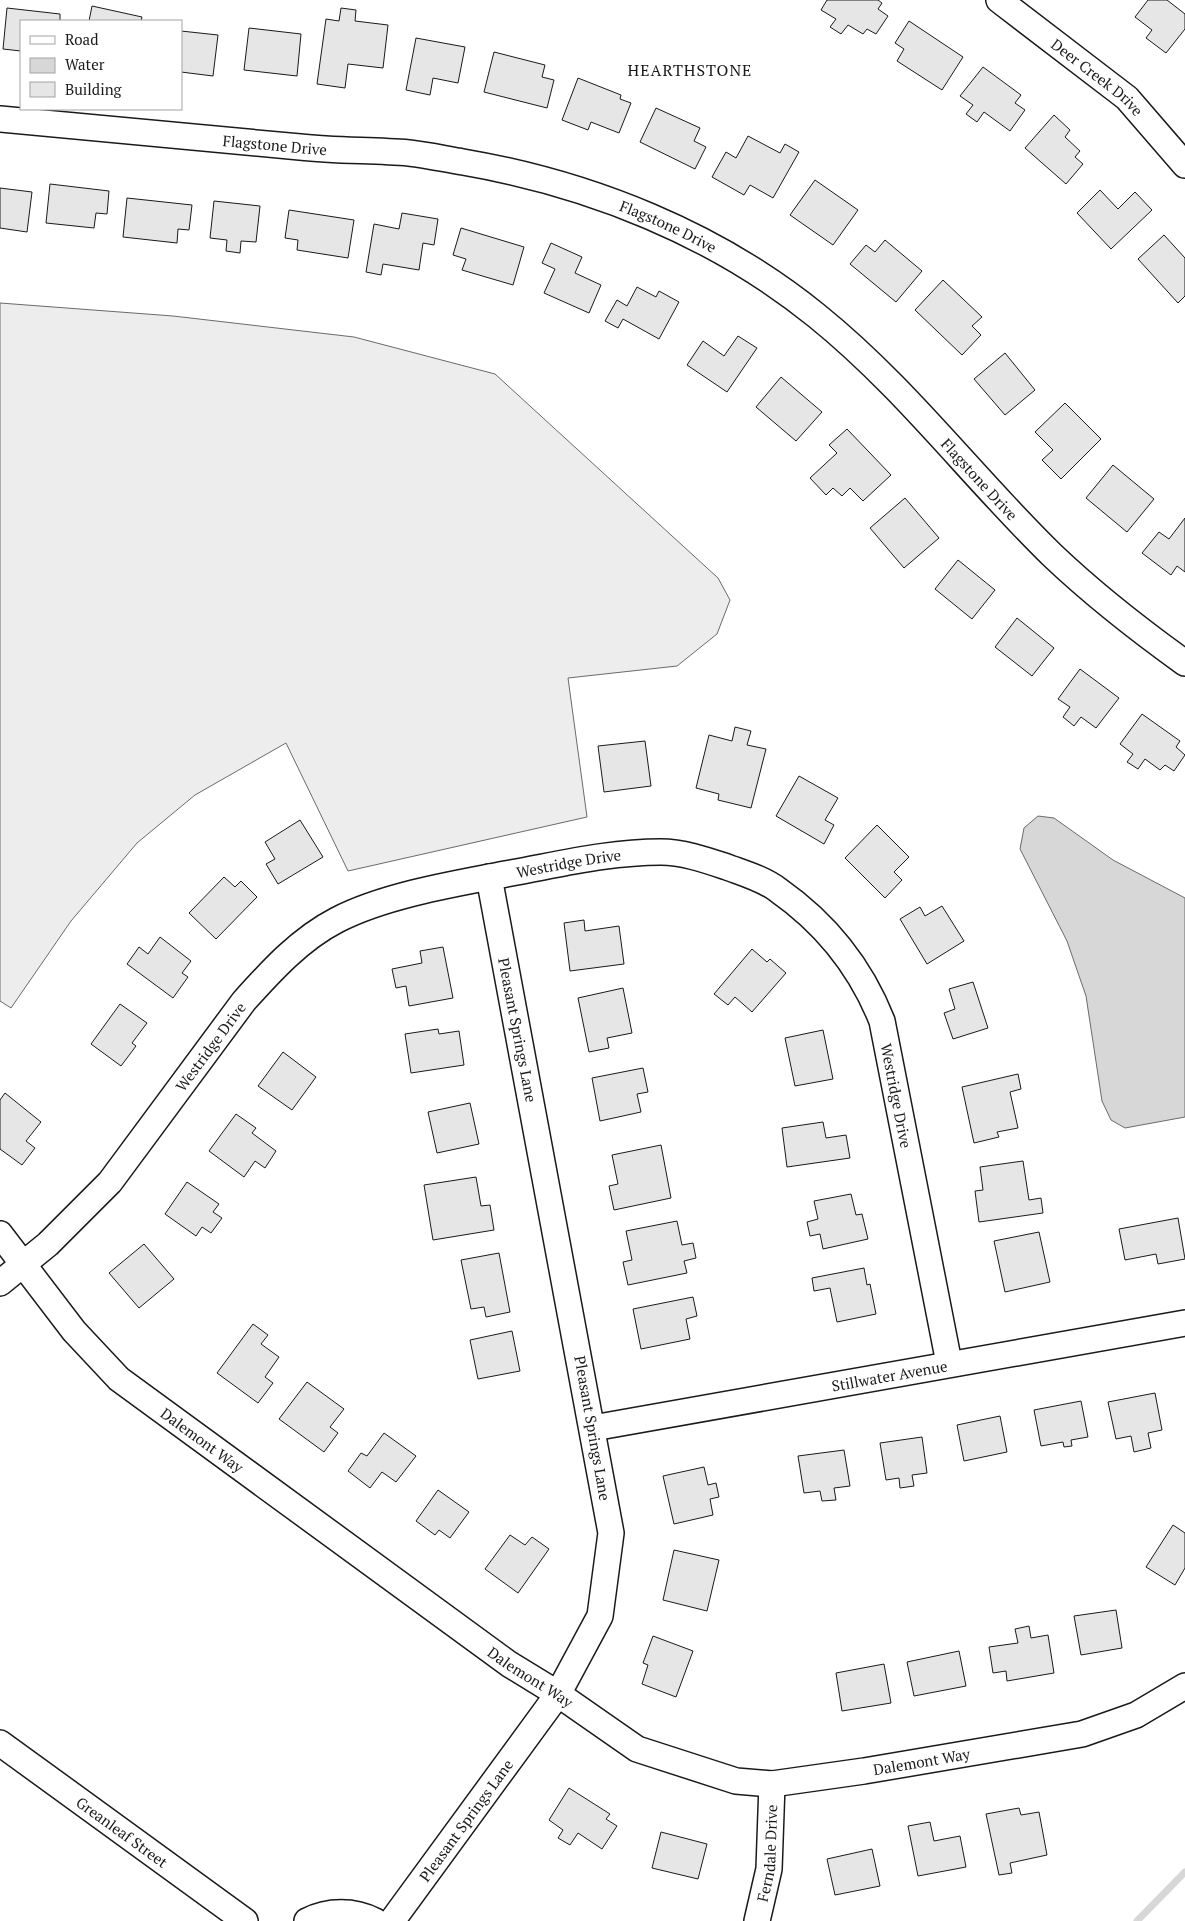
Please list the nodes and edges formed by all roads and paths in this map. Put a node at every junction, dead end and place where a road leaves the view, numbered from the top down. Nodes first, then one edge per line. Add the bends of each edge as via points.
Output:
1 (999, 0) edge
2 (0, 119) edge
3 (1185, 165) edge
4 (1185, 663) edge
5 (489, 877) junction
6 (0, 1234) edge
7 (23, 1263) junction
8 (0, 1283) edge
9 (1185, 1323) edge
10 (950, 1363) junction
11 (593, 1428) junction
12 (1185, 1686) edge
13 (558, 1694) junction
14 (0, 1743) edge
15 (772, 1784) junction
16 (245, 1921) edge
17 (307, 1921) edge
18 (375, 1921) edge
19 (392, 1921) edge
20 (757, 1921) edge

1 - 3 street, Deer Creek Drive via 1127,98
2 - 4 street, Flagstone Drive via 340,151 410,153 504,169 572,187 646,215 730,258 779,287 817,316 894,386 1053,556
5 - 7 street, Westridge Drive via 375,903 336,920 299,945 244,1001 110,1182 79,1216
5 - 10 street, Westridge Drive via 606,855 662,852 704,859 777,888 845,952 870,990 882,1021
5 - 11 street, Pleasant Springs Lane
6 - 7 street, Dalemont Way
7 - 8 street, Westridge Drive
7 - 13 street, Dalemont Way via 74,1330 119,1380 501,1658
9 - 10 street, Stillwater Avenue
10 - 11 street, Stillwater Avenue
11 - 13 street, Pleasant Springs Lane via 610,1542 600,1616
12 - 15 street, Dalemont Way via 1136,1715 1082,1734
13 - 15 street, Dalemont Way via 637,1749 736,1781
13 - 19 street, Pleasant Springs Lane
14 - 16 street, Greanleaf Street
15 - 20 street, Ferndale Drive via 768,1868
17 - 18 street via 341,1912 366,1916

